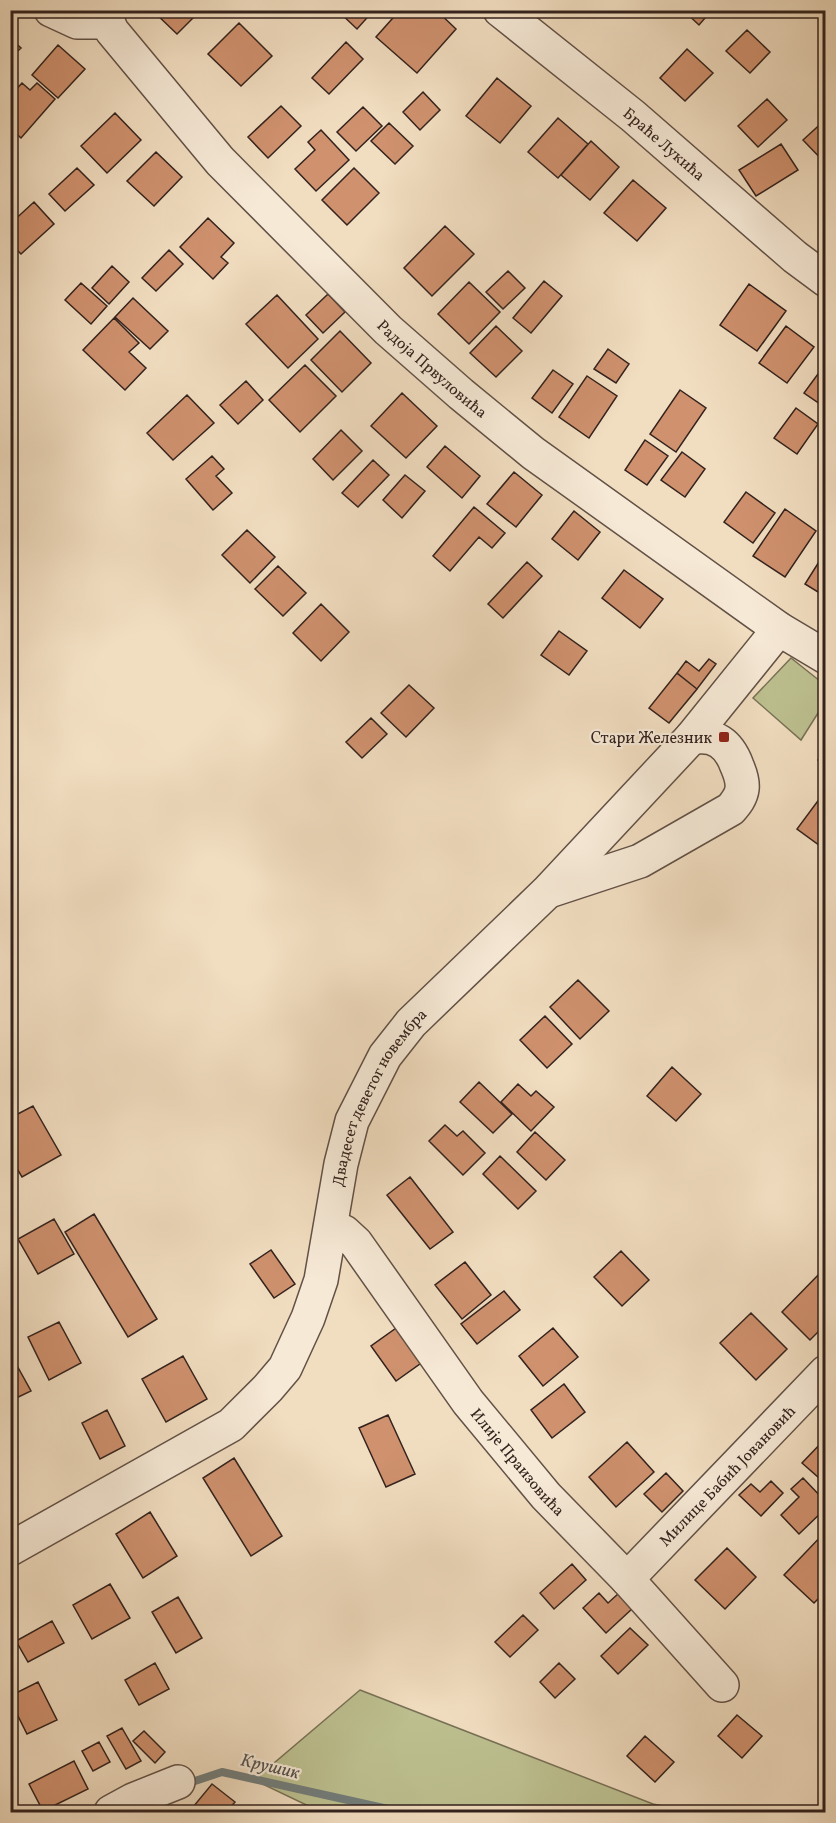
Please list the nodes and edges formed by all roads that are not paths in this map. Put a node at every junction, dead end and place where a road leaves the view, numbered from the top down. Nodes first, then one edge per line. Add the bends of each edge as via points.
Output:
1 (51, 10) edge
2 (500, 10) edge
3 (108, 16) edge
4 (825, 280) edge
5 (779, 629) junction
6 (825, 657) edge
7 (691, 738) junction
8 (547, 892) junction
9 (331, 1226) junction
10 (825, 1372) edge
11 (10, 1549) edge
12 (627, 1579) junction
13 (722, 1685) dead end
14 (178, 1782) dead end
15 (111, 1812) edge

1 - 3 street via 77,22
2 - 4 street, Браће Лукића via 633,116
3 - 5 street, Радоја Првуловића via 112,31 220,161 388,330 533,453
5 - 6 street, Радоја Првуловића
5 - 7 street, Двадесет деветог новембра
7 - 8 street, Двадесет деветог новембра
7 - 8 street via 712,738 731,752 742,789 731,809 640,861
8 - 9 street, Двадесет деветог новембра via 419,1015 385,1056 352,1121
9 - 11 street, Двадесет деветог новембра via 321,1280 304,1327 285,1368 260,1396 231,1425
9 - 12 street, Илије Праизовића via 356,1243 468,1402 546,1496
10 - 12 street, Милице Бабић Јовановић
12 - 13 street, Илије Праизовића
14 - 15 street

